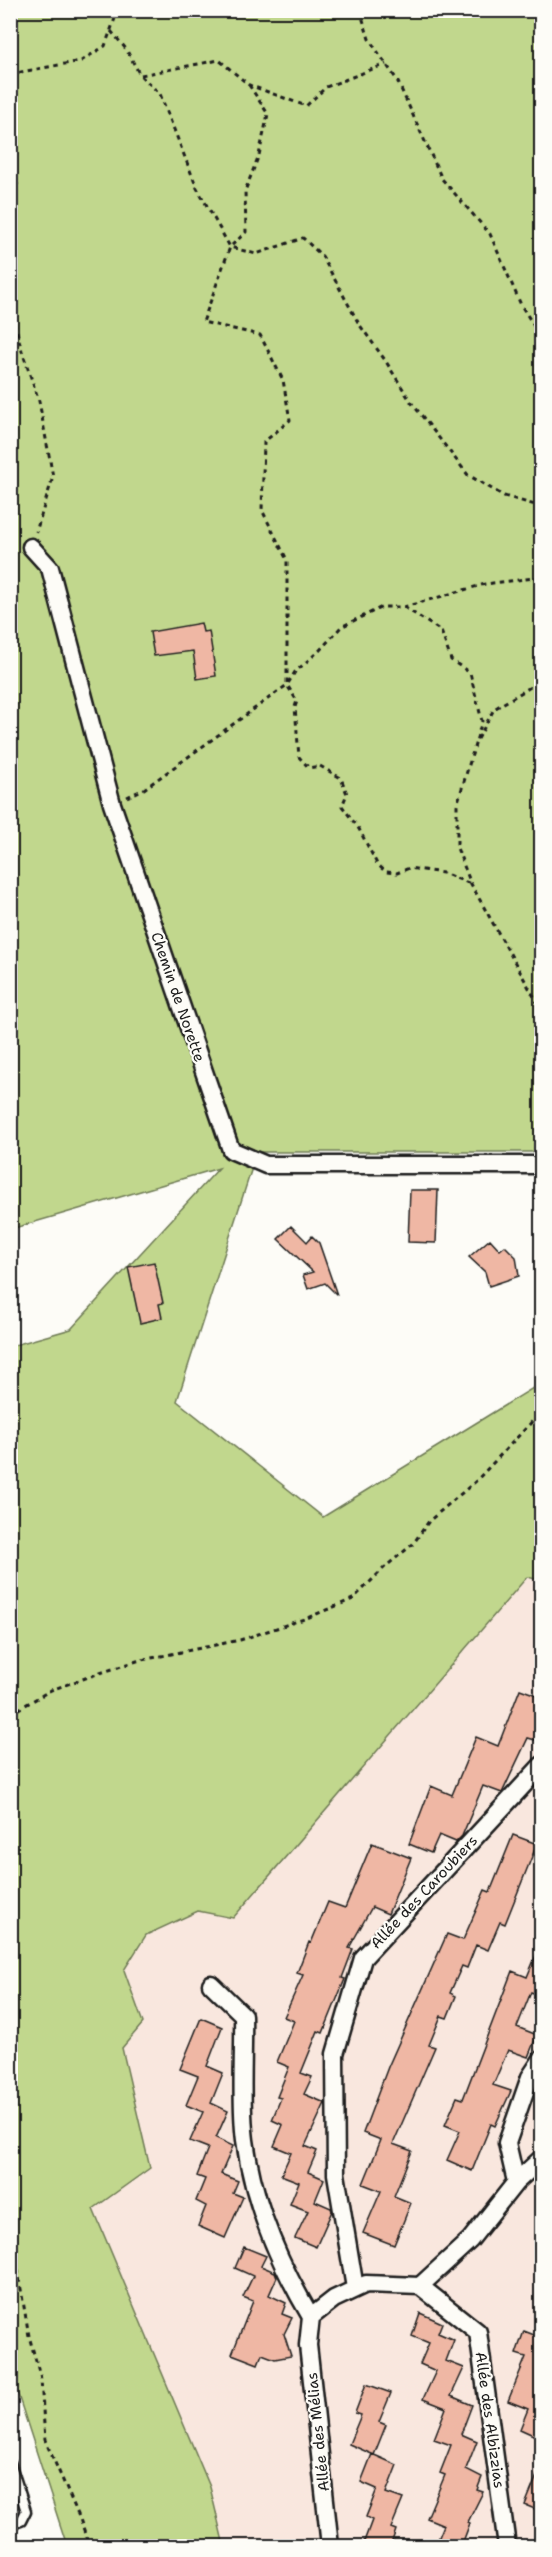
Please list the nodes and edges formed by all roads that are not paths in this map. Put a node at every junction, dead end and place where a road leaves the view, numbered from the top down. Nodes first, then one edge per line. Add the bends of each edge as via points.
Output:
1 (31, 548) road end
2 (542, 1165) edge
3 (542, 1765) edge
4 (211, 1984) dead end
5 (542, 2059) edge
6 (542, 2158) edge
7 (516, 2182) junction
8 (420, 2286) junction
9 (355, 2288) junction
10 (311, 2317) junction
11 (10, 2462) edge
12 (10, 2525) edge
13 (330, 2547) edge
14 (507, 2547) edge

1 - 2 street, Chemin de Norette via 50,568 112,804 231,1150 266,1165
3 - 9 street, Allée des Caroubiers via 363,1958 335,2054 336,2174
4 - 10 street via 243,2015 245,2140 260,2208 287,2277
5 - 7 street via 530,2077 507,2143
6 - 7 street
7 - 8 street via 470,2240
8 - 9 street via 366,2284
8 - 14 street, Allée des Albizzias via 478,2332
9 - 10 street
10 - 13 street, Allée des Mélias via 308,2345
11 - 12 lane via 26,2511 21,2521

